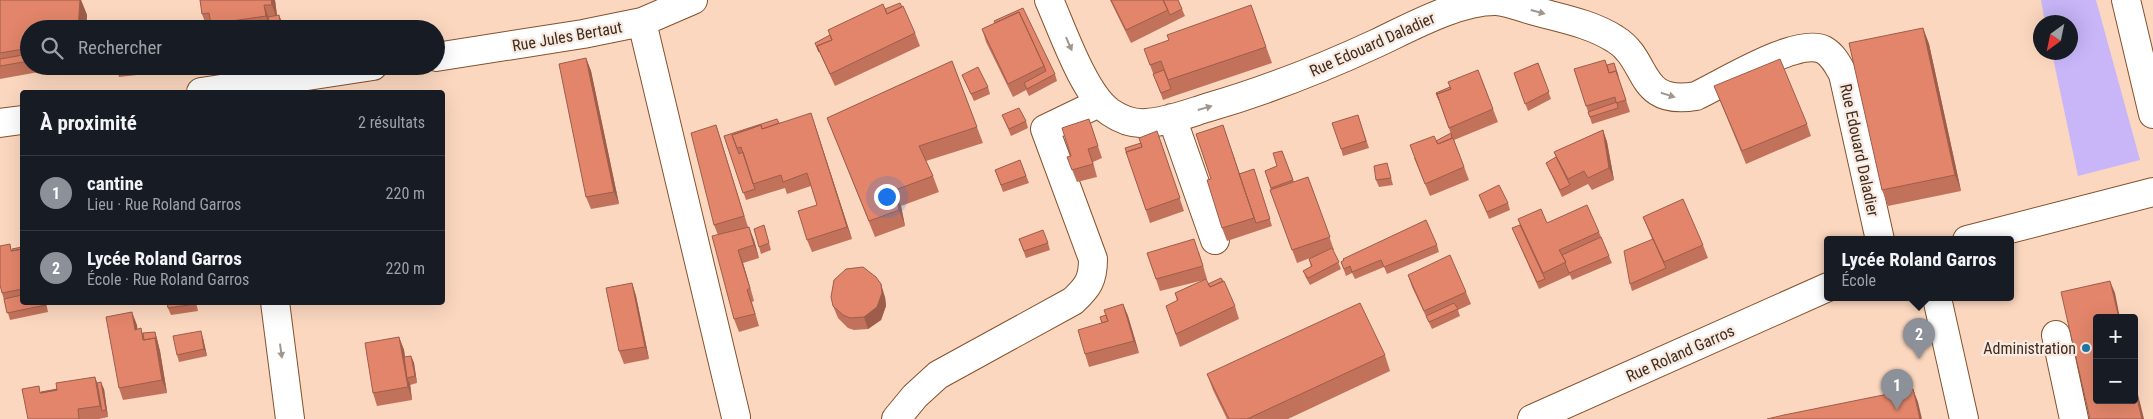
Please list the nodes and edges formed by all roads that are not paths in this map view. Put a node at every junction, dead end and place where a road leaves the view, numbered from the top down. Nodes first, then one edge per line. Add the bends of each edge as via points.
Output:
1 (693, 0) edge
2 (1049, 0) edge
3 (2126, 0) edge
4 (642, 22) junction
5 (445, 56) edge
6 (323, 75) edge
7 (246, 89) edge
8 (231, 90) edge
9 (1099, 103) junction
10 (2153, 114) edge
11 (1172, 118) junction
12 (20, 120) edge
13 (0, 123) edge
14 (2153, 192) edge
15 (1879, 236) edge
16 (1982, 236) edge
17 (1215, 240) dead end
18 (1824, 289) edge
19 (1938, 301) edge
20 (275, 305) edge
21 (2056, 335) dead end
22 (736, 417) dead end
23 (290, 419) edge
24 (896, 419) edge
25 (1532, 419) edge
26 (1964, 419) edge
27 (2074, 419) edge

1 - 4 street, Rue Jules Bertaut
2 -> 9 street, Rue Edouard Daladier via 1082,74
3 - 10 street
4 - 5 street, Rue Jules Bertaut
4 - 22 street
6 - 7 street
7 - 8 street
9 - 11 street, Rue Edouard Daladier via 1129,122 1146,123
9 - 24 street via 1045,129 1092,259 1093,274 1085,290 1073,302 938,375
11 -> 15 street, Rue Edouard Daladier via 1256,93 1338,61 1443,12 1477,1 1497,1 1590,26 1616,39 1628,50 1646,81 1656,91 1682,98 1696,96 1782,53 1812,47 1824,50 1843,74
11 - 17 street
12 - 13 street
14 - 16 street
18 - 25 street, Rue Roland Garros
19 - 26 street
20 -> 23 street
21 - 27 street

